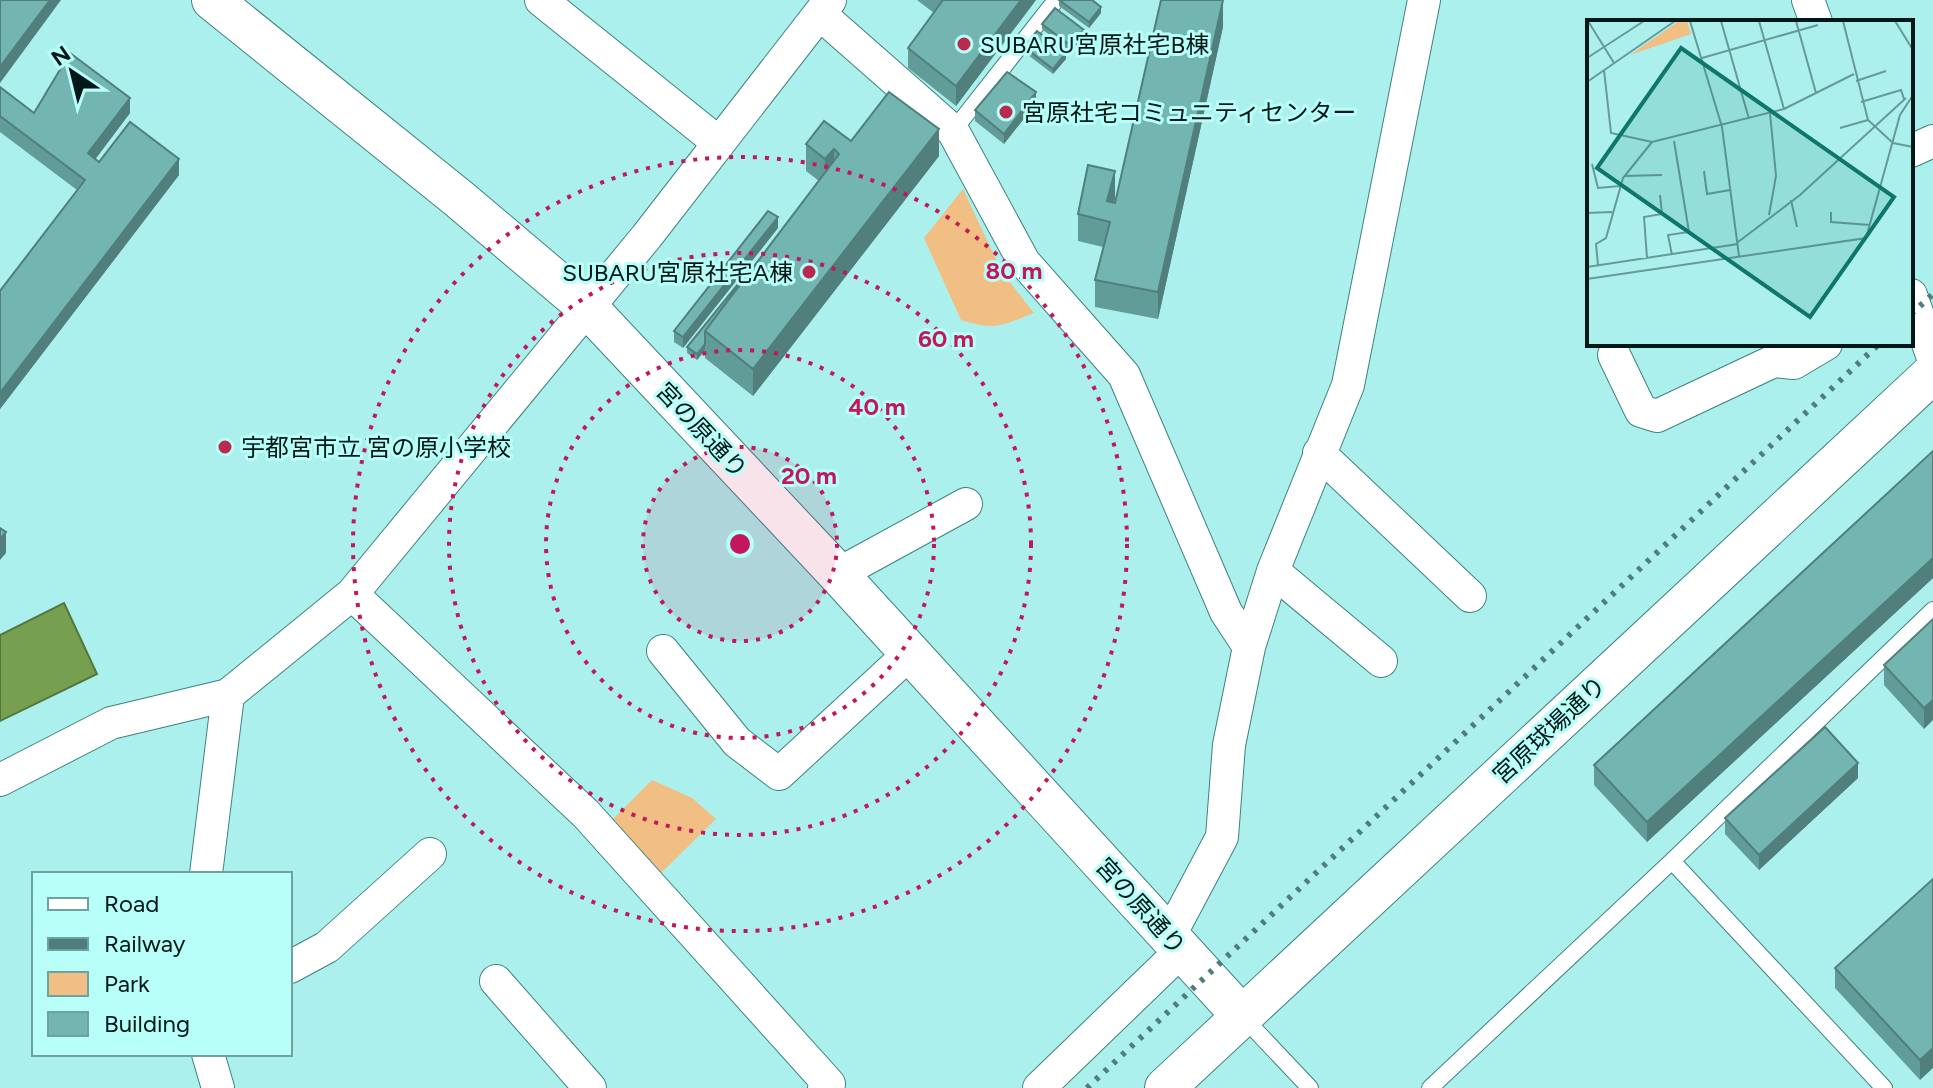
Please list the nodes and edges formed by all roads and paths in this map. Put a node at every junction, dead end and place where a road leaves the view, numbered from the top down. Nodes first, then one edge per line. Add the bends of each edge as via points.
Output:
1 (212, 0) edge
2 (541, 0) edge
3 (1056, 0) edge
4 (1424, 0) edge
5 (1808, 0) edge
6 (825, 7) edge
7 (1815, 20) edge
8 (953, 131) junction
9 (1933, 141) edge
10 (719, 143) junction
11 (1913, 150) edge
12 (1913, 301) edge
13 (588, 308) junction
14 (1823, 346) edge
15 (1614, 355) dead end
16 (1933, 358) edge
17 (1933, 373) edge
18 (1319, 453) junction
19 (966, 504) dead end
20 (1273, 571) junction
21 (838, 574) junction
22 (352, 594) junction
23 (1470, 596) dead end
24 (1933, 610) edge
25 (1249, 647) junction
26 (663, 651) dead end
27 (909, 654) junction
28 (1381, 661) dead end
29 (228, 695) junction
30 (0, 780) edge
31 (430, 854) dead end
32 (1672, 861) junction
33 (206, 872) edge
34 (1176, 943) junction
35 (292, 966) edge
36 (496, 981) dead end
37 (1242, 1016) junction
38 (209, 1056) edge
39 (218, 1088) edge
40 (590, 1088) edge
41 (824, 1088) edge
42 (1039, 1088) edge
43 (1165, 1088) edge
44 (1310, 1088) edge
45 (1430, 1088) edge
46 (1884, 1088) edge

1 - 13 street, 宮の原通り
2 - 10 street
3 - 8 lane
4 - 18 street via 1348,385
5 - 7 street
6 - 8 street
6 - 10 street
8 - 25 street via 1024,262 1124,375 1226,612
9 - 11 street
10 - 13 street
12 - 16 street
13 - 21 street, 宮の原通り
13 - 22 street
14 - 15 street via 1794,363 1774,361 1657,416 1641,411
17 - 37 street, 宮原球場通り
18 - 20 street
18 - 23 street
19 - 21 street
20 - 25 street
20 - 28 street
21 - 27 street, 宮の原通り
22 - 29 street
22 - 41 street via 586,814 829,1084
24 - 32 lane
25 - 34 street via 1229,745 1222,837
26 - 27 street via 737,742 779,774
27 - 34 street, 宮の原通り
29 - 30 street via 111,723
29 - 33 street
31 - 35 street via 327,947
32 - 45 lane
32 - 46 lane
34 - 37 street, 宮の原通り
34 - 42 street
36 - 40 street
37 - 43 street, 宮原球場通り
37 - 44 lane
38 - 39 street

